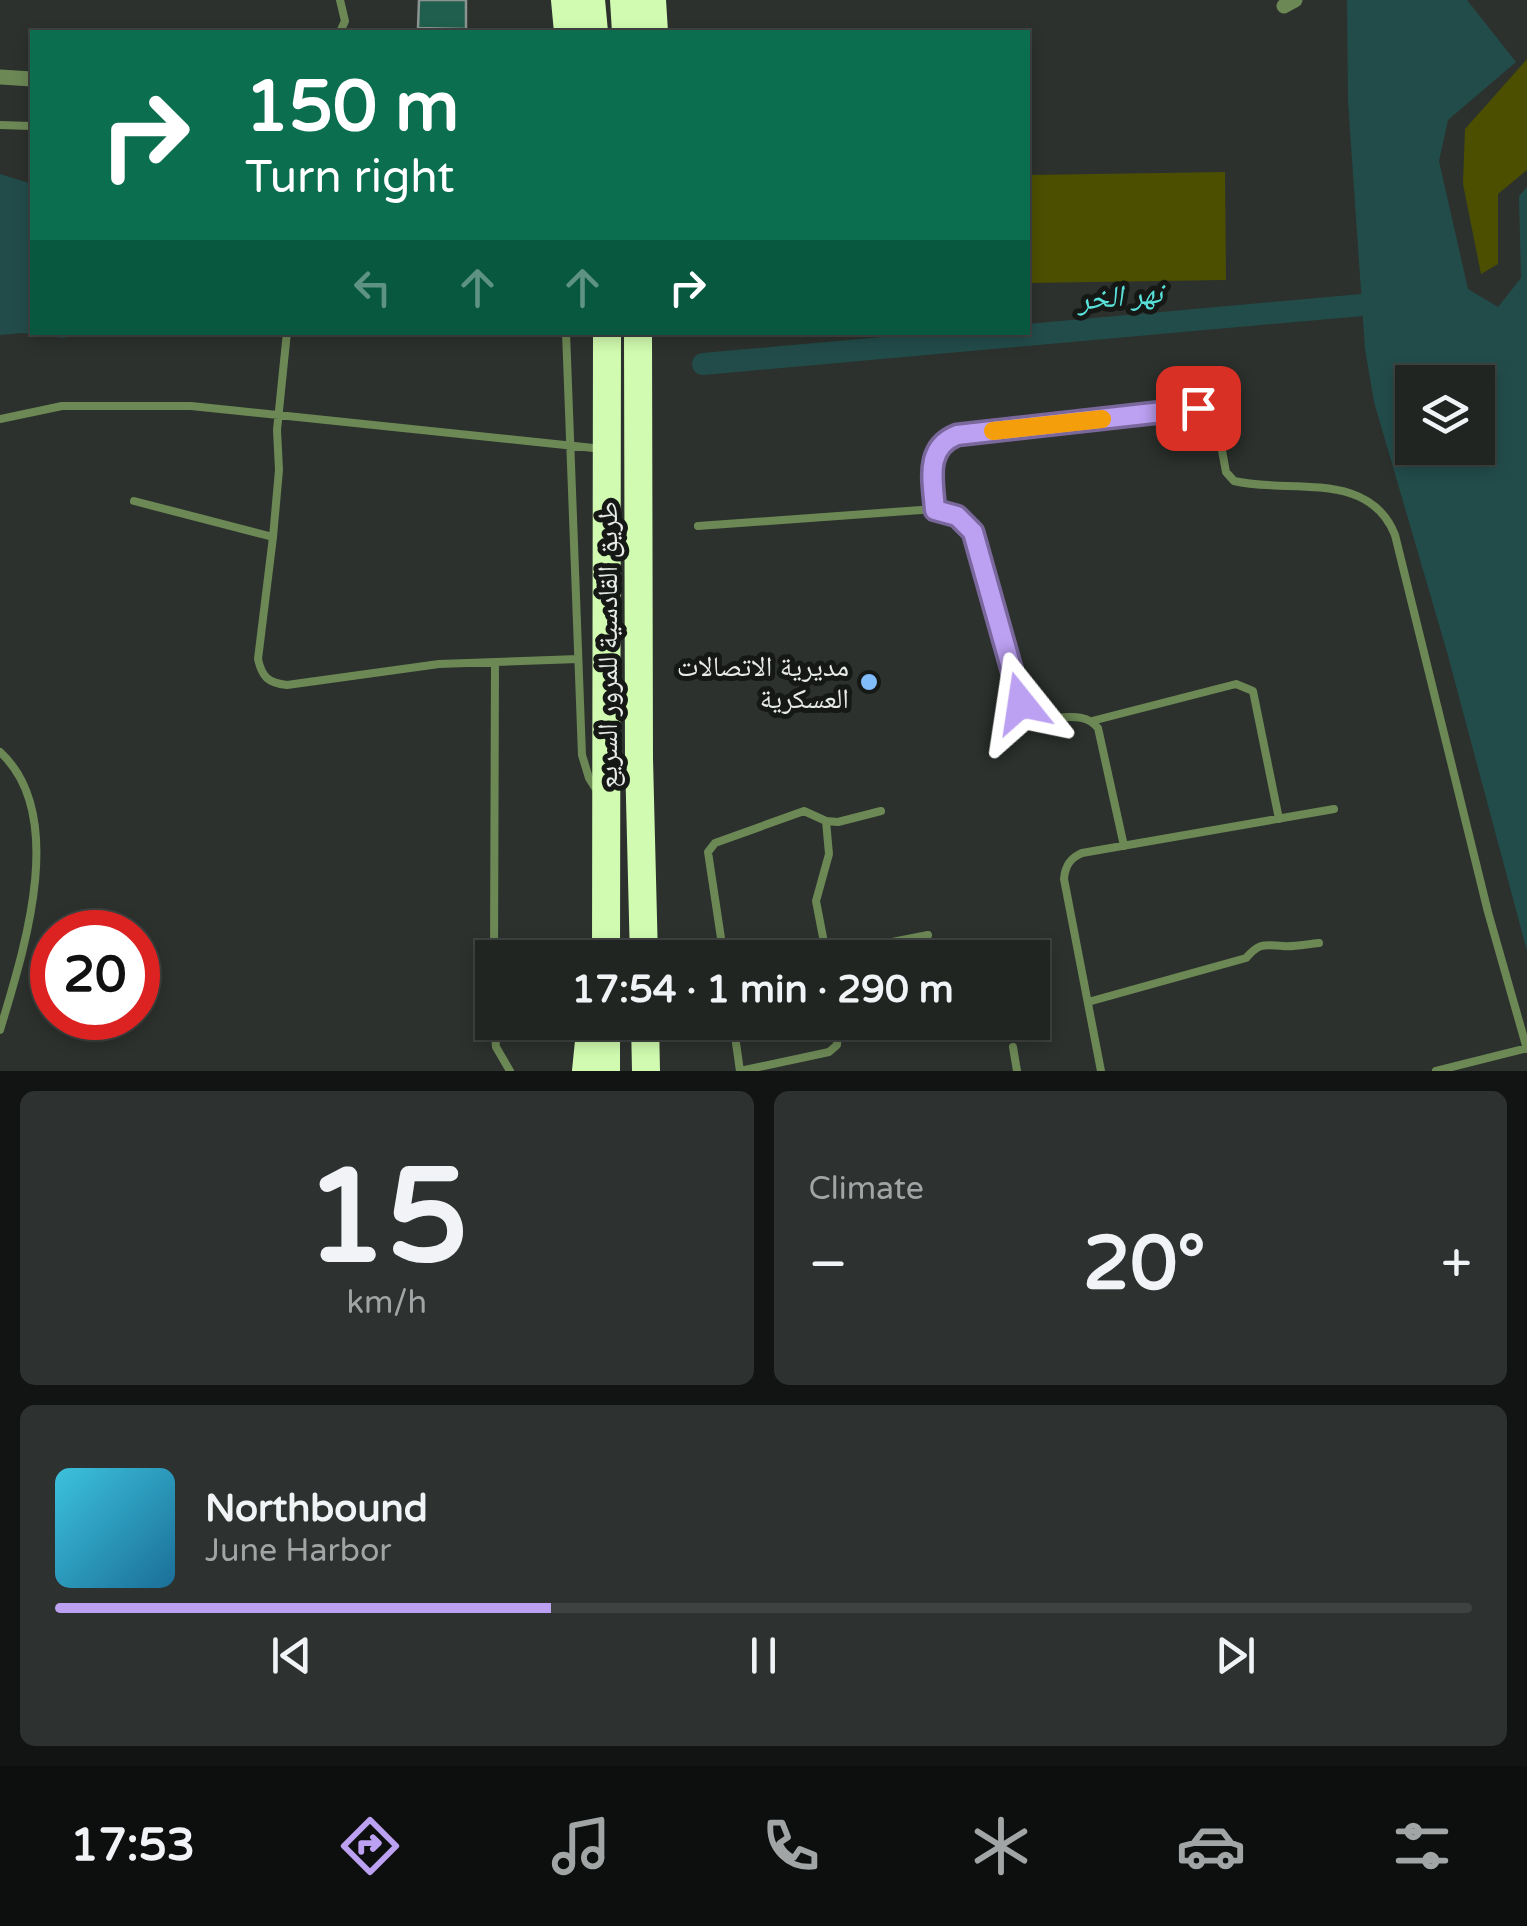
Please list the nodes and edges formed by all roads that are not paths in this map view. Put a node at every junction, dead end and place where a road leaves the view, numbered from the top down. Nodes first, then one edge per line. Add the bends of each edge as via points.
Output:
1 (340, 0) edge
2 (565, 0) edge
3 (591, 0) edge
4 (624, 0) edge
5 (652, 0) edge
6 (1286, 0) edge
7 (1295, 0) edge
8 (341, 30) edge
9 (568, 30) edge
10 (594, 30) edge
11 (626, 30) edge
12 (654, 30) edge
13 (0, 77) edge
14 (30, 79) edge
15 (0, 125) edge
16 (30, 126) edge
17 (288, 335) edge
18 (566, 335) edge
19 (597, 335) edge
20 (608, 335) edge
21 (638, 335) edge
22 (646, 335) edge
23 (638, 390) junction
24 (608, 393) junction
25 (278, 414) junction
26 (0, 419) edge
27 (570, 447) junction
28 (607, 450) junction
29 (134, 501) dead end
30 (935, 510) junction
31 (698, 526) dead end
32 (273, 537) junction
33 (578, 659) junction
34 (494, 662) junction
35 (1092, 721) junction
36 (0, 752) edge
37 (606, 800) junction
38 (1334, 809) dead end
39 (880, 811) dead end
40 (1279, 819) junction
41 (826, 822) junction
42 (1124, 846) junction
43 (928, 935) dead end
44 (494, 940) edge
45 (606, 940) edge
46 (644, 940) edge
47 (721, 940) edge
48 (823, 940) edge
49 (904, 940) edge
50 (1319, 942) dead end
51 (1088, 1002) junction
52 (0, 1030) edge
53 (495, 1040) edge
54 (589, 1040) edge
55 (606, 1040) edge
56 (645, 1040) edge
57 (736, 1040) edge
58 (838, 1040) edge
59 (1013, 1047) dead end
60 (1527, 1048) edge
61 (510, 1071) edge
62 (586, 1071) edge
63 (606, 1071) edge
64 (646, 1071) edge
65 (740, 1071) edge
66 (1017, 1071) edge
67 (1100, 1071) edge
68 (1436, 1071) edge

1 - 8 lane
2 - 9 highway
3 - 10 highway
4 - 11 highway
5 - 12 highway
6 - 7 street via 1284,6
13 - 14 street
15 - 16 lane
17 - 25 lane
18 - 27 lane
19 - 24 highway
20 - 24 highway, طريق القادسية للمرور السريع
21 - 23 highway, طريق القادسية للمرور السريع
22 - 23 highway
23 - 46 highway, طريق القادسية للمرور السريع
24 - 28 highway, طريق القادسية للمرور السريع
25 - 26 lane via 62,406
25 - 27 lane
25 - 32 lane
27 - 28 lane
27 - 33 lane
28 - 37 highway, طريق القادسية للمرور السريع
29 - 32 lane
30 - 31 lane
30 - 35 lane via 957,516 973,532 1024,708 1040,718
30 - 60 lane via 934,458 950,438 1198,408 1216,418 1226,472 1234,481 1350,491 1375,504 1395,534
32 - 34 lane via 258,659 272,684
33 - 34 lane
33 - 37 lane via 583,762
34 - 44 lane
35 - 40 lane via 1247,686
35 - 42 lane
36 - 52 lane via 14,765 33,810 38,848 22,958
37 - 45 highway, طريق القادسية للمرور السريع
38 - 40 lane
39 - 41 lane
40 - 42 lane
41 - 47 lane via 804,811 719,839 708,852
41 - 48 lane via 829,854 816,901
42 - 51 lane via 1082,853 1066,868
43 - 49 lane
50 - 51 lane via 1260,944 1246,958
51 - 67 lane
53 - 61 lane
54 - 62 highway
55 - 63 highway
56 - 64 highway
57 - 65 lane
58 - 65 lane via 829,1052
59 - 66 lane
60 - 68 lane

